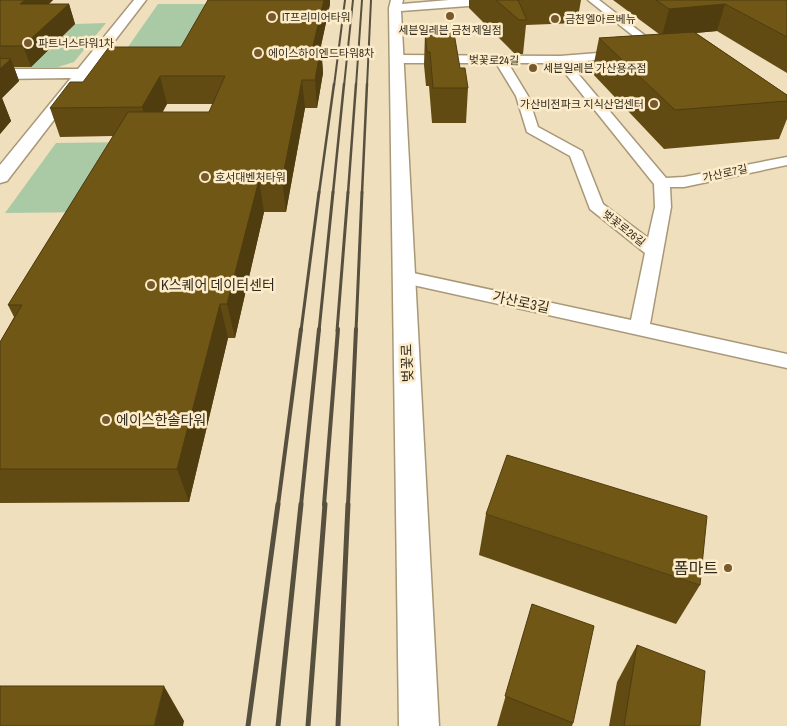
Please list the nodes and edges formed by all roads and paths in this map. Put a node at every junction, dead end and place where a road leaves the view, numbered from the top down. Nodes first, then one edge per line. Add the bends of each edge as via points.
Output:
1 (140, 0) edge
2 (496, 0) edge
3 (592, 0) edge
4 (396, 4) edge
5 (397, 59) junction
6 (500, 60) junction
7 (560, 60) junction
8 (0, 74) edge
9 (82, 74) junction
10 (787, 160) edge
11 (0, 177) edge
12 (662, 183) junction
13 (655, 252) junction
14 (404, 277) junction
15 (639, 328) junction
16 (787, 362) edge
17 (419, 726) edge

1 - 9 street
2 - 4 street
3 - 7 street, 벚꽃로24길 via 659,51
4 - 5 street, 벚꽃로
5 - 6 street, 벚꽃로24길
5 - 14 street, 벚꽃로
6 - 7 street, 벚꽃로24길
6 - 13 street, 벚꽃로26길 via 522,96 532,129 577,154 596,206
7 - 12 street
8 - 9 street
9 - 11 street
10 - 12 street, 가산로7길 via 684,182
12 - 13 street via 663,207
13 - 15 street
14 - 15 street, 가산로3길
14 - 17 street, 벚꽃로
15 - 16 street, 가산로3길

